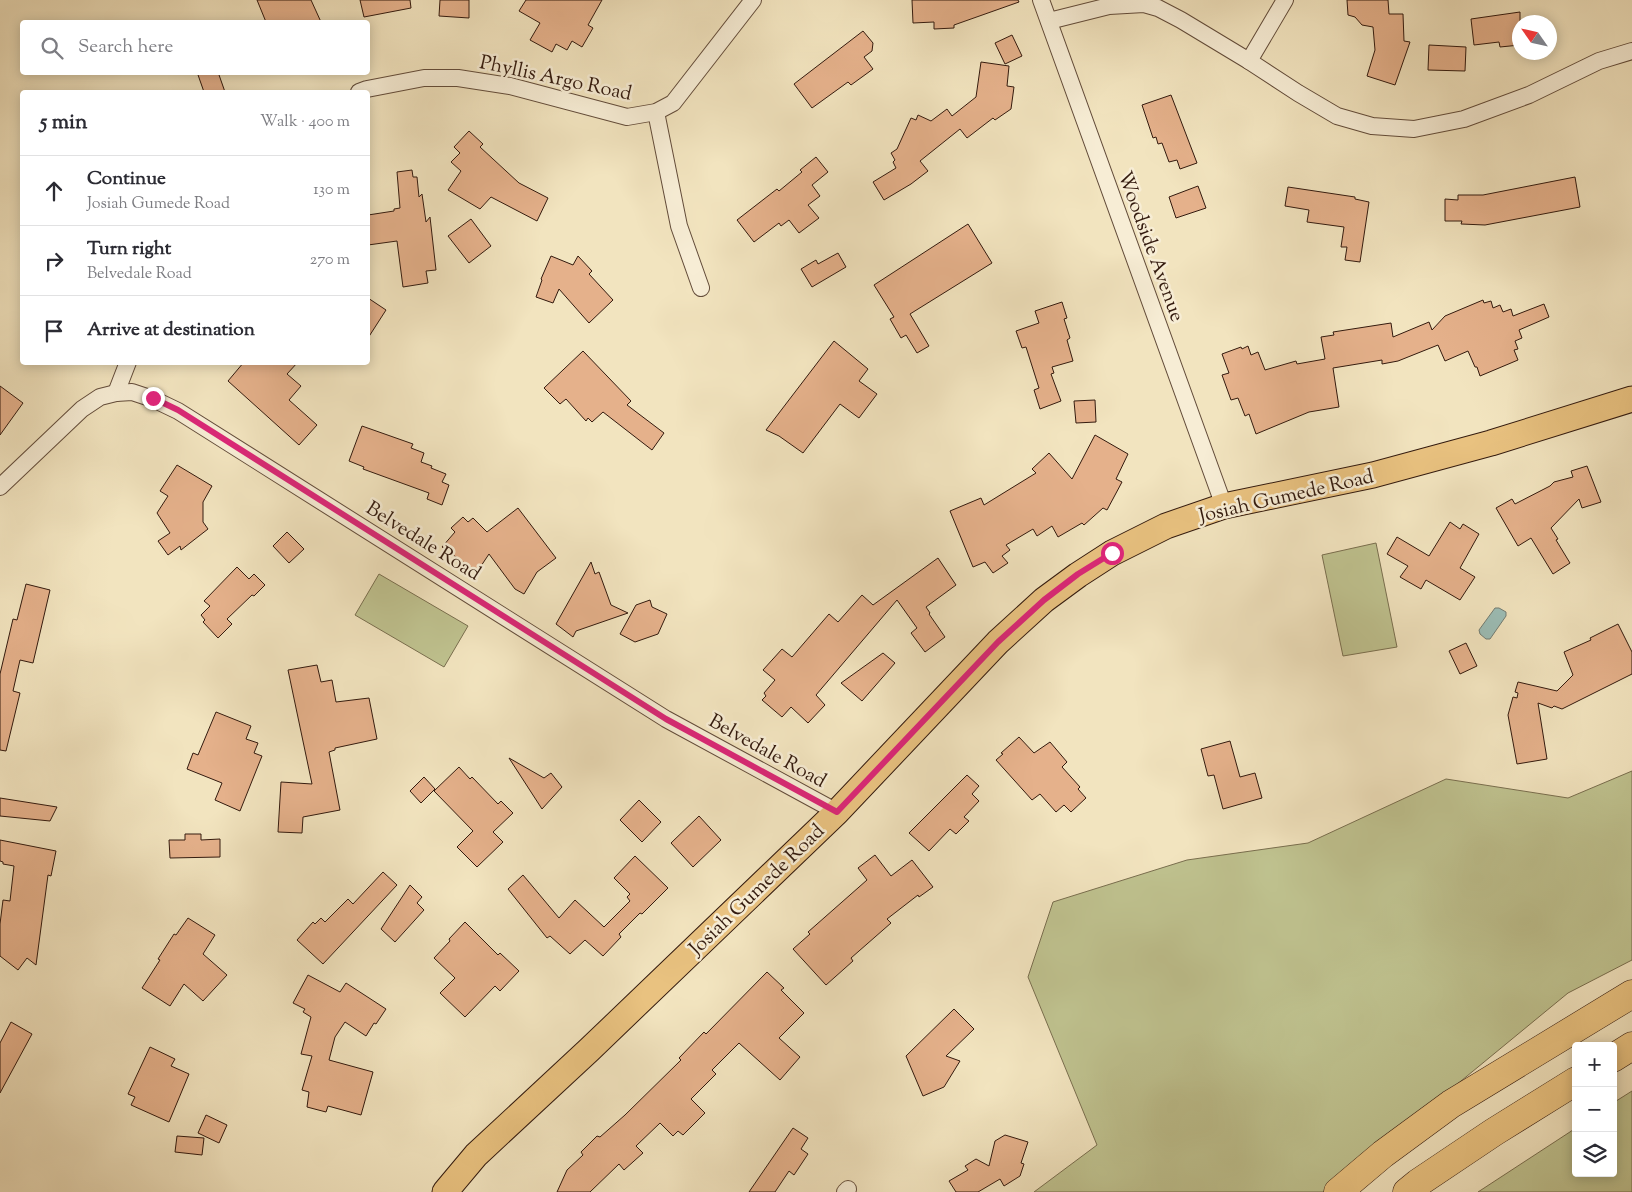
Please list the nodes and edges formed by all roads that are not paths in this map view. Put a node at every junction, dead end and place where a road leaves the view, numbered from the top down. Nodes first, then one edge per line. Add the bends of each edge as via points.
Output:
1 (753, 0) edge
2 (1041, 0) edge
3 (1285, 0) edge
4 (1049, 21) junction
5 (1632, 50) edge
6 (1249, 61) junction
7 (364, 90) edge
8 (656, 112) junction
9 (701, 288) dead end
10 (127, 365) edge
11 (116, 393) junction
12 (1632, 399) edge
13 (0, 487) edge
14 (1224, 506) junction
15 (837, 812) junction
16 (1632, 994) edge
17 (1632, 1046) edge
18 (1617, 1055) edge
19 (1572, 1083) edge
20 (444, 1192) edge
21 (1338, 1192) edge
22 (1407, 1192) edge

1 - 8 street, Phyllis Argo Road via 673,103
2 - 4 street, Woodside Avenue
3 - 6 street
4 - 6 street via 1109,6 1144,4 1181,20
4 - 14 street, Woodside Avenue
5 - 6 street via 1464,119 1414,129 1372,126 1336,116
7 - 8 street, Phyllis Argo Road via 424,78 458,78 510,86 626,117
8 - 9 street via 679,226
10 - 11 street
11 - 13 street, Belvedale Road via 100,397 82,409
11 - 15 street, Belvedale Road via 132,392 178,410 666,719
12 - 14 main road, Josiah Gumede Road via 1491,443 1382,472
14 - 15 main road, Josiah Gumede Road via 1166,526 1112,553 1044,600 998,642
15 - 20 main road, Josiah Gumede Road via 476,1155
16 - 21 highway via 1451,1104
17 - 18 highway
19 - 22 highway

